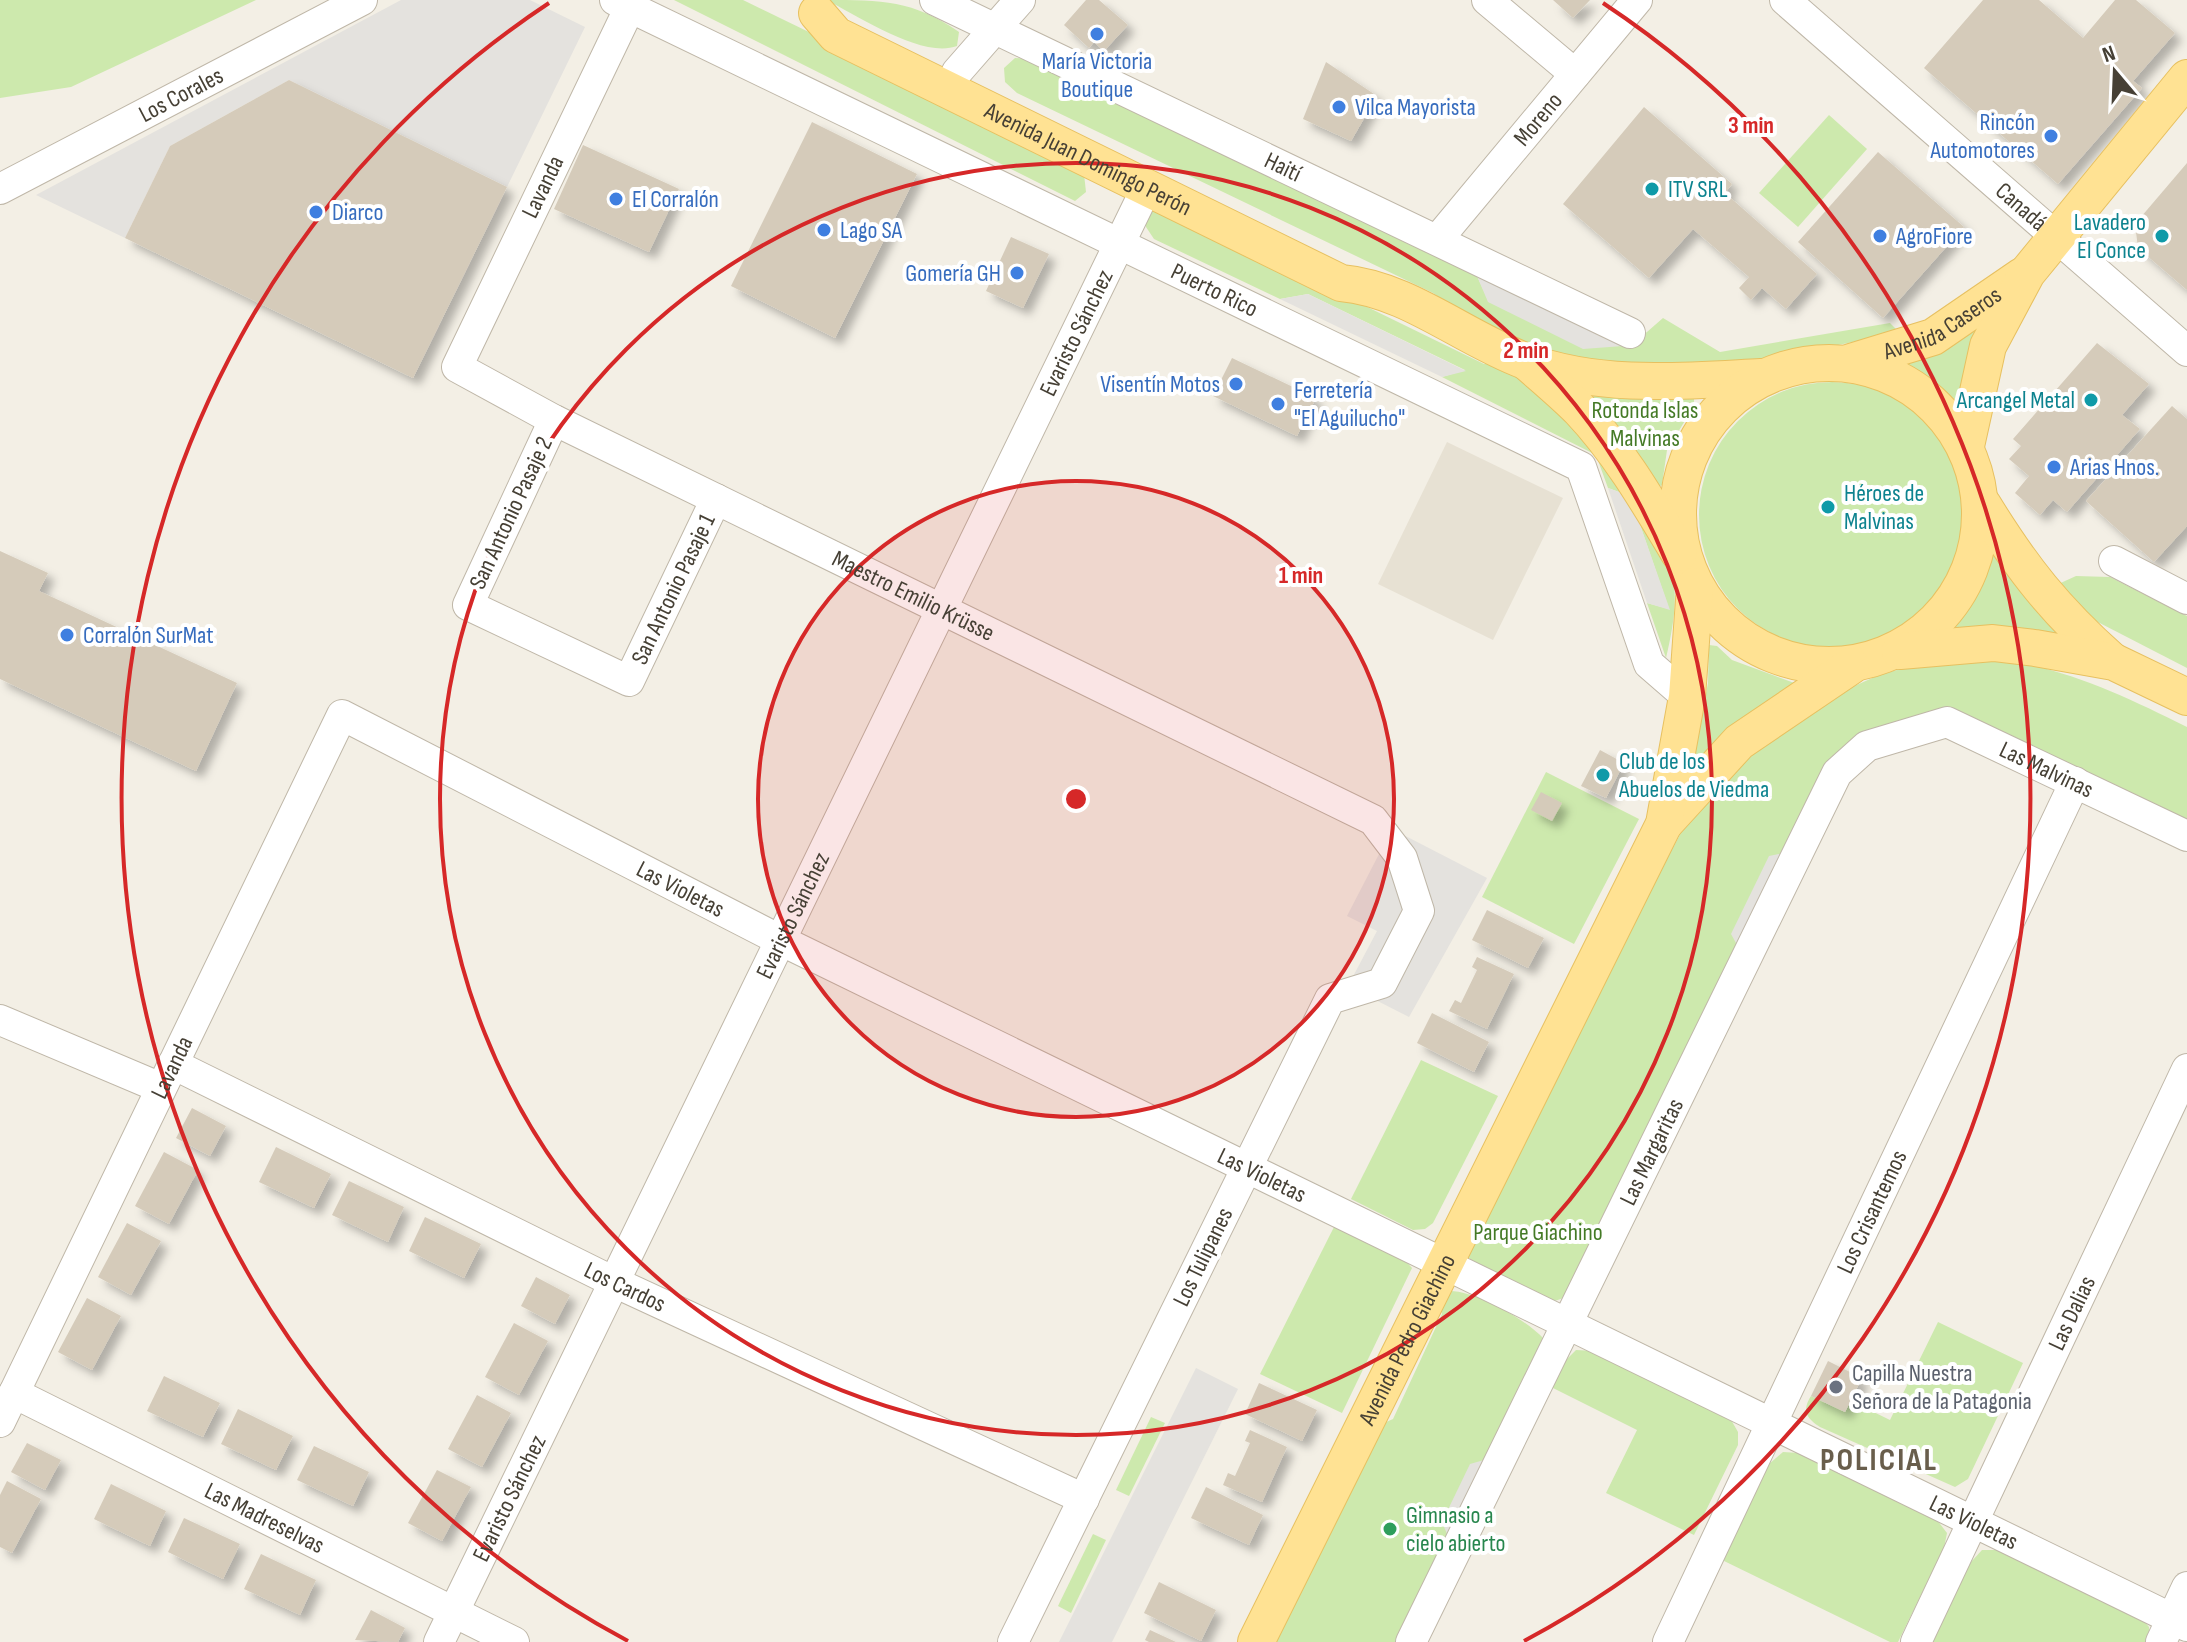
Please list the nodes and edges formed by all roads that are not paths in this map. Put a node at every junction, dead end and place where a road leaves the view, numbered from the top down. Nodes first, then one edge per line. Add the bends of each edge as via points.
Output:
1 (362, 0) edge
2 (935, 0) edge
3 (1020, 0) edge
4 (1487, 0) edge
5 (1637, 0) edge
6 (1785, 0) edge
7 (622, 3) edge
8 (804, 6) edge
9 (995, 28) junction
10 (957, 72) junction
11 (1575, 74) junction
12 (2187, 78) edge
13 (1147, 187) junction
14 (0, 189) edge
15 (1438, 239) junction
16 (2055, 239) junction
17 (1119, 243) junction
18 (2027, 273) junction
19 (1370, 286) junction
20 (1630, 333) dead end
21 (2187, 351) edge
22 (1526, 362) junction
23 (1851, 362) junction
24 (457, 367) joint
25 (1761, 377) junction
26 (554, 420) junction
27 (1966, 446) junction
28 (716, 499) junction
29 (1983, 505) junction
30 (2114, 561) dead end
31 (1689, 573) junction
32 (2182, 588) edge
33 (942, 608) junction
34 (1900, 651) junction
35 (2114, 662) junction
36 (1851, 666) junction
37 (629, 681) joint
38 (1687, 697) junction
39 (2187, 697) edge
40 (342, 715) joint
41 (1902, 734) joint
42 (2075, 782) junction
43 (1373, 820) joint
44 (1664, 824) junction
45 (2187, 836) edge
46 (780, 940) junction
47 (0, 1020) edge
48 (2187, 1069) edge
49 (167, 1076) junction
50 (1248, 1167) junction
51 (1445, 1263) junction
52 (614, 1282) junction
53 (1567, 1325) junction
54 (14, 1393) junction
55 (0, 1422) edge
56 (1772, 1423) junction
57 (1084, 1499) junction
58 (1974, 1522) junction
59 (2187, 1587) edge
60 (453, 1612) junction
61 (2173, 1629) edge
62 (439, 1642) edge
63 (514, 1642) edge
64 (1013, 1642) edge
65 (1256, 1642) edge
66 (1411, 1642) edge
67 (1668, 1642) edge
68 (1916, 1642) edge

1 - 14 street, Los Corales
2 - 9 street, Haití
3 - 9 street
4 - 11 street
5 - 11 street, Moreno
6 - 16 street, Canadá
7 - 17 street, Puerto Rico
7 - 24 street, Lavanda
8 - 10 main road, Avenida Juan Domingo Perón via 846,17
8 - 13 main road, Avenida Juan Domingo Perón via 836,35
9 - 10 street
9 - 15 street, Haití
10 - 19 main road, Avenida Juan Domingo Perón via 1351,265
11 - 15 street, Moreno
12 - 16 main road, Avenida Caseros
13 - 17 street, Evaristo Sánchez
13 - 19 main road, Avenida Juan Domingo Perón via 1341,283
15 - 20 street, Haití
16 - 18 main road, Avenida Caseros
16 - 21 street, Canadá
17 - 33 street, Evaristo Sánchez
17 - 38 street, Puerto Rico via 1581,467 1649,664
18 - 23 main road, Avenida Caseros via 1933,337
18 - 27 main road, Avenida Caseros via 1988,346
19 - 22 main road, Avenida Juan Domingo Perón
22 - 25 main road, Avenida Juan Domingo Perón via 1636,381
22 - 31 main road, Avenida Juan Domingo Perón via 1580,410 1612,450
23 - 25 main road via 1804,365
23 - 27 main road via 1897,379 1925,398 1940,409
24 - 26 street, Maestro Emilio Krüsse
25 - 31 main road via 1715,413 1689,453 1678,505
26 - 28 street, Maestro Emilio Krüsse
26 - 37 street, San Antonio Pasaje 2 via 468,605
27 - 29 main road
28 - 33 street, Maestro Emilio Krüsse
28 - 37 street, San Antonio Pasaje 1
29 - 34 main road via 1981,535 1967,580 1941,617
29 - 35 main road via 2057,611
30 - 32 street
31 - 36 main road via 1712,611 1756,650 1798,663
31 - 38 main road, Avenida Pedro Giachino
33 - 43 street, Maestro Emilio Krüsse
33 - 46 street, Evaristo Sánchez
34 - 35 main road via 1993,643
34 - 36 main road
35 - 39 main road
36 - 44 main road, Avenida Pedro Giachino via 1739,742
38 - 44 main road, Avenida Pedro Giachino
40 - 46 street, Las Violetas
40 - 49 street, Lavanda
41 - 42 street, Las Malvinas via 1947,722
41 - 53 street, Las Margaritas via 1867,746 1837,773
42 - 45 street, Las Malvinas
42 - 56 street, Los Crisantemos
43 - 50 street, Los Tulipanes via 1402,858 1419,911 1382,983 1330,999
44 - 51 main road, Avenida Pedro Giachino
46 - 50 street, Las Violetas
46 - 52 street, Evaristo Sánchez
47 - 49 street, Los Cardos
48 - 58 street, Las Dalias
49 - 52 street, Los Cardos
49 - 54 street, Lavanda
50 - 51 street, Las Violetas
50 - 57 street, Los Tulipanes
51 - 53 street, Las Violetas
51 - 65 main road, Avenida Pedro Giachino
52 - 57 street, Los Cardos
52 - 60 street, Evaristo Sánchez
53 - 56 street, Las Violetas
53 - 66 street, Las Margaritas
54 - 55 street, Lavanda
54 - 60 street, Las Madreselvas
56 - 58 street, Las Violetas
56 - 67 street, Los Crisantemos
57 - 64 street, Los Tulipanes
58 - 61 street, Las Violetas
58 - 68 street, Las Dalias
59 - 61 street
60 - 62 street, Evaristo Sánchez
60 - 63 street, Las Madreselvas

